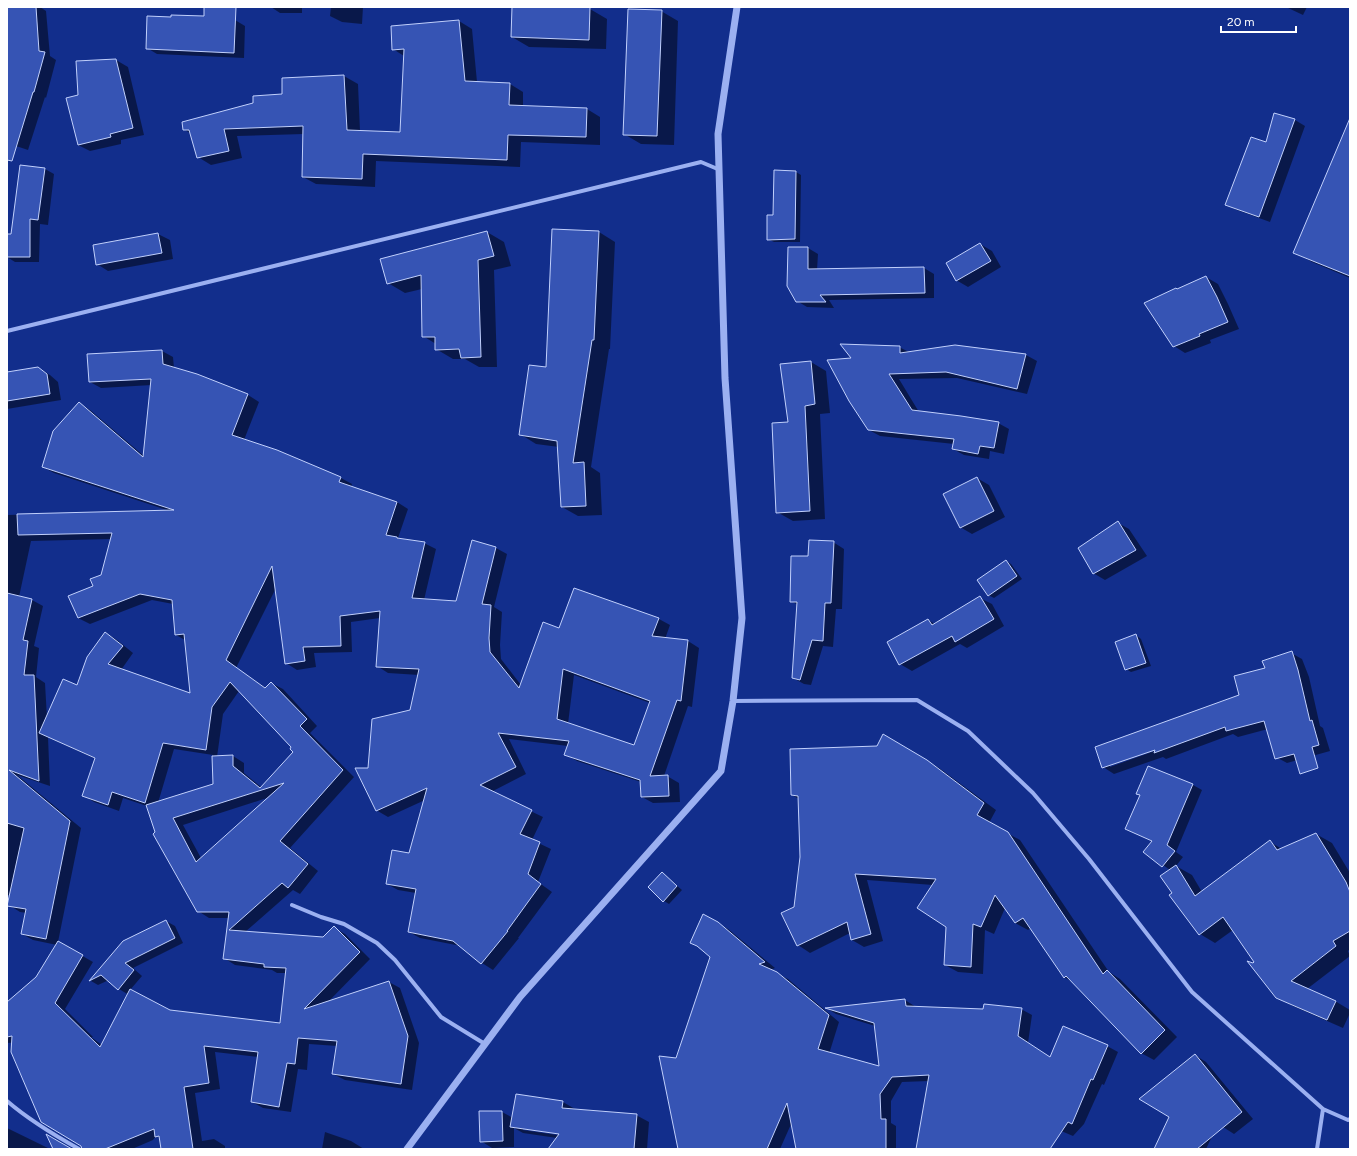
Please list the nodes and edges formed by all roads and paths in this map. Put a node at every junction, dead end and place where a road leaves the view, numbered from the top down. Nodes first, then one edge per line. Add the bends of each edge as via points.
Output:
1 (737, 7) edge
2 (720, 170) junction
3 (7, 331) edge
4 (733, 701) junction
5 (292, 905) dead end
6 (485, 1044) junction
7 (7, 1100) edge
8 (1323, 1109) junction
9 (1349, 1120) edge
10 (79, 1149) edge
11 (407, 1149) edge
12 (1316, 1149) edge

1 - 2 street via 718,134
2 - 3 street via 701,162
2 - 4 street via 725,378 742,618
4 - 6 street via 721,772 520,997
4 - 8 street via 917,700 968,731 1033,793 1084,853 1192,992
5 - 6 street via 344,924 377,943 395,960 441,1017
6 - 11 street
7 - 10 street via 21,1113
8 - 9 street
8 - 12 street

